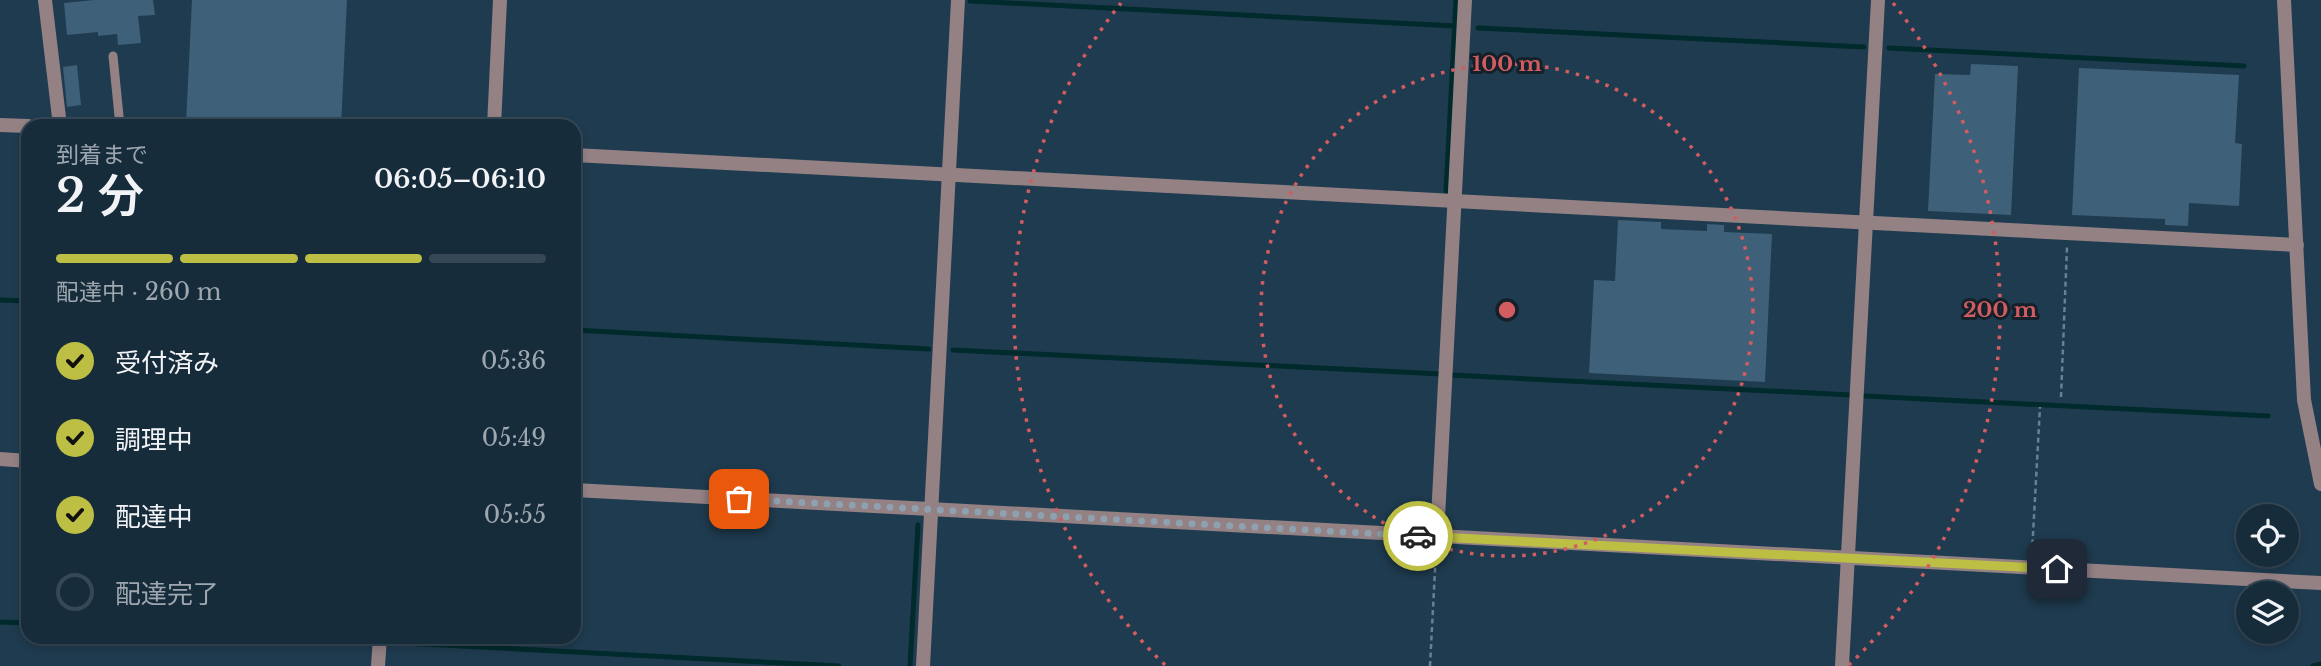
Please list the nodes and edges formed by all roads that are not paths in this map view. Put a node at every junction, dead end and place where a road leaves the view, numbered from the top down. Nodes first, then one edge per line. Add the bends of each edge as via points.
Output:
1 (45, 0) edge
2 (500, 0) edge
3 (958, 0) edge
4 (1465, 0) edge
5 (1878, 0) edge
6 (2284, 0) edge
7 (113, 55) dead end
8 (59, 119) edge
9 (119, 119) edge
10 (494, 119) edge
11 (0, 125) edge
12 (21, 126) edge
13 (581, 155) edge
14 (949, 174) junction
15 (1454, 200) junction
16 (1866, 223) junction
17 (2297, 245) junction
18 (0, 459) edge
19 (21, 460) edge
20 (2321, 484) edge
21 (581, 490) edge
22 (932, 510) junction
23 (1437, 537) junction
24 (1848, 558) junction
25 (2321, 583) edge
26 (380, 644) edge
27 (378, 666) edge
28 (923, 666) edge
29 (1842, 666) edge

1 - 8 street
2 - 10 street
3 - 14 street
4 - 15 street
5 - 16 street
6 - 17 street
7 - 9 lane
11 - 12 street
13 - 14 street
14 - 15 street
14 - 22 street
15 - 16 street
15 - 23 street
16 - 17 street
16 - 24 street
17 - 20 street via 2304,400
18 - 19 street
21 - 22 street
22 - 23 street
22 - 28 street
23 - 24 street
24 - 25 street
24 - 29 street
26 - 27 street

